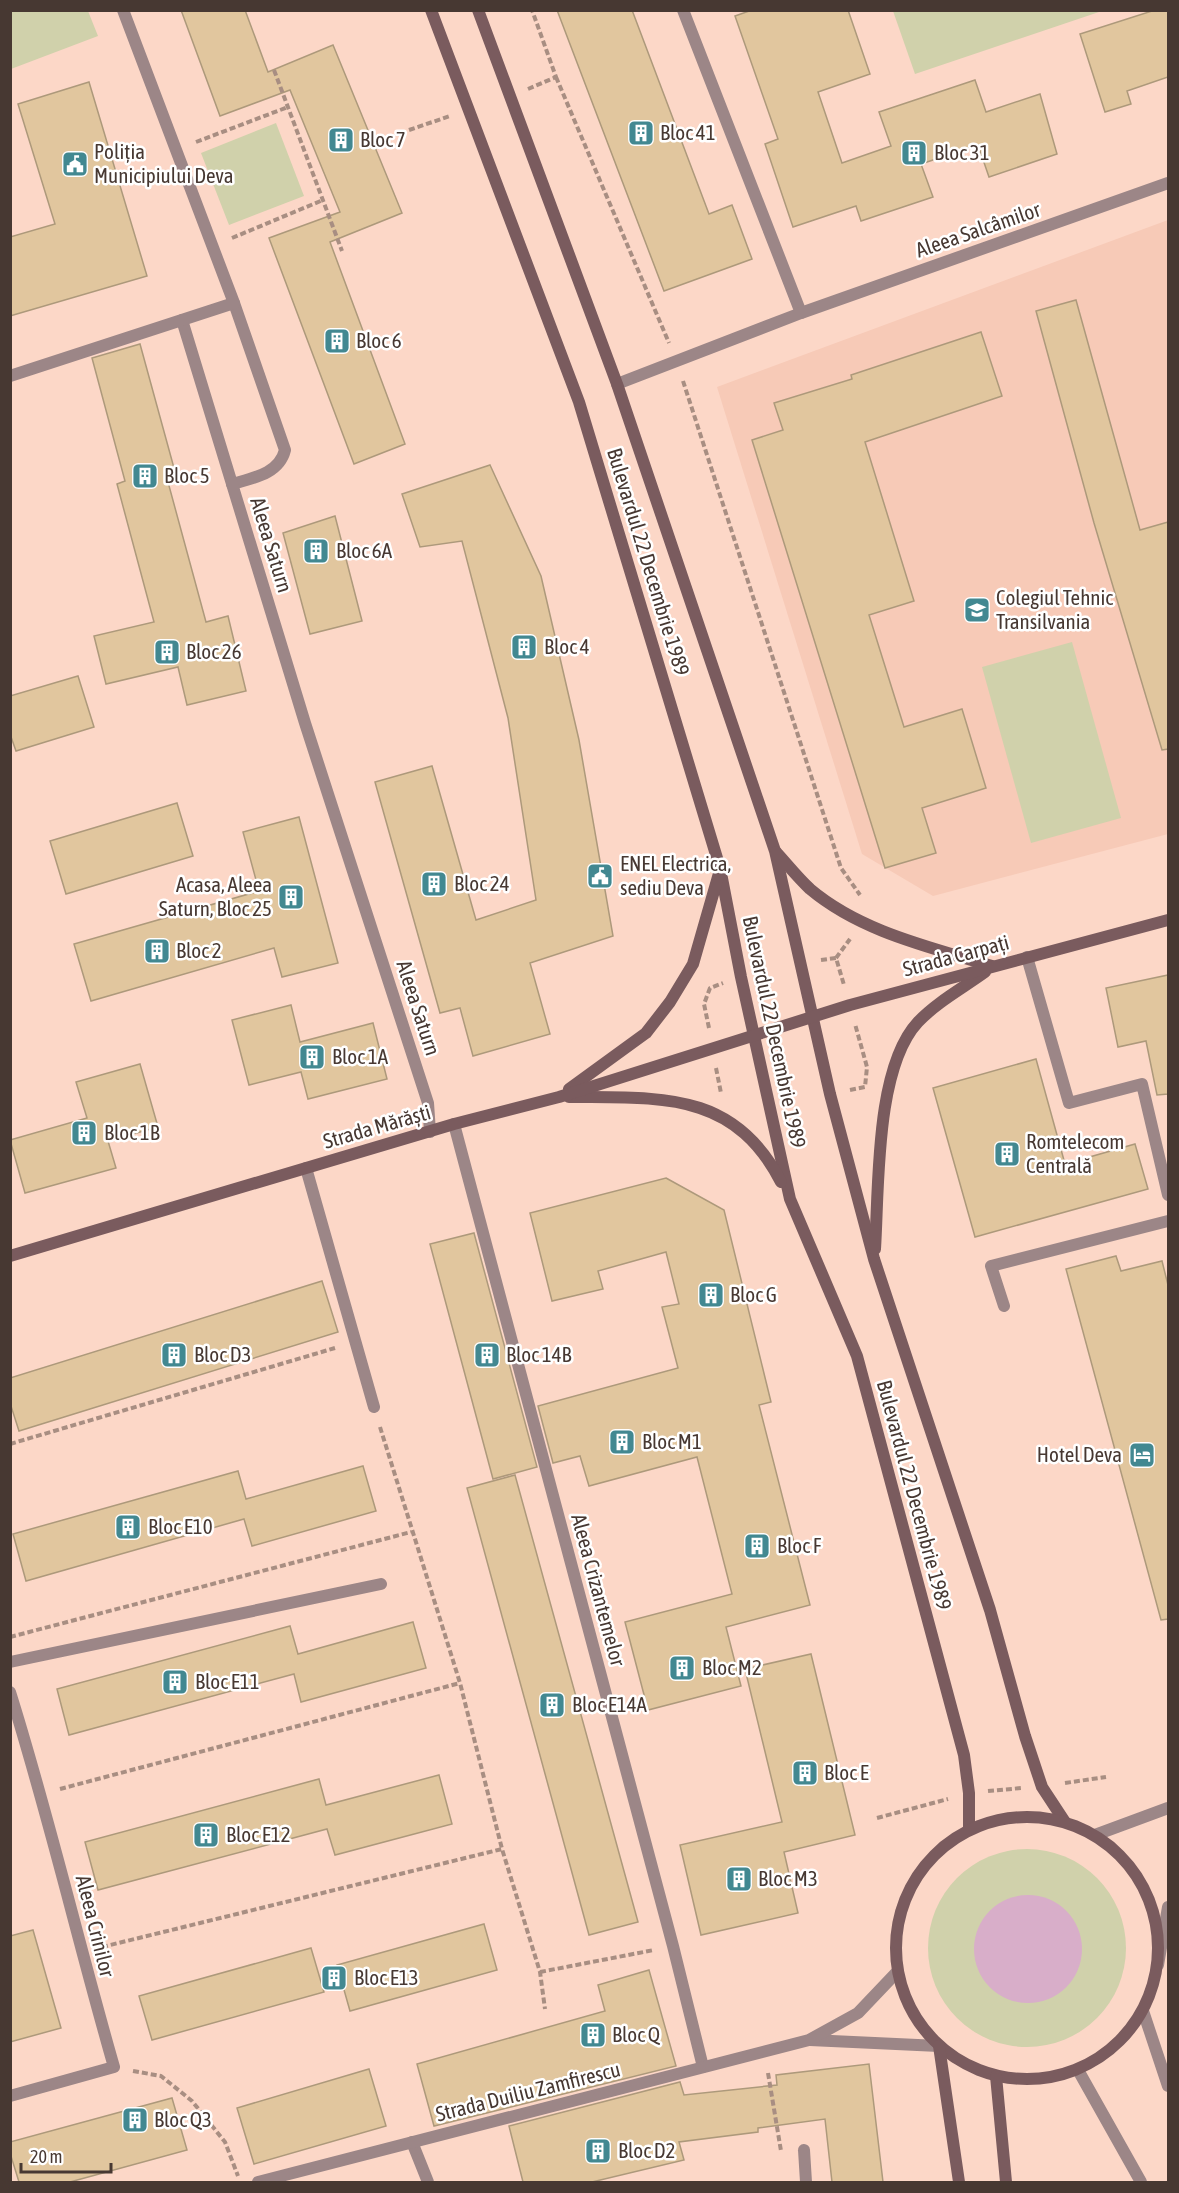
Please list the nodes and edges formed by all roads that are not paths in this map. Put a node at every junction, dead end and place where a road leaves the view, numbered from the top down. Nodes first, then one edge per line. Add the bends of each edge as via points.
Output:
1 (123, 10) edge
2 (431, 10) edge
3 (478, 10) edge
4 (683, 10) edge
5 (1168, 183) edge
6 (234, 303) junction
7 (801, 313) junction
8 (182, 321) junction
9 (10, 376) edge
10 (617, 384) junction
11 (232, 484) junction
12 (776, 851) junction
13 (720, 868) junction
14 (1168, 920) edge
15 (1027, 957) junction
16 (993, 966) junction
17 (813, 1015) junction
18 (754, 1033) junction
19 (558, 1096) junction
20 (454, 1125) junction
21 (430, 1132) junction
22 (306, 1168) junction
23 (1168, 1195) edge
24 (790, 1198) junction
25 (1168, 1221) edge
26 (10, 1256) edge
27 (874, 1259) junction
28 (1004, 1306) dead end
29 (374, 1407) road end
30 (381, 1584) dead end
31 (10, 1662) edge
32 (10, 1692) edge
33 (1168, 1808) edge
34 (1065, 1822) junction
35 (969, 1830) junction
36 (1095, 1835) junction
37 (1168, 1907) edge
38 (1158, 1965) junction
39 (897, 1972) junction
40 (1143, 2011) junction
41 (809, 2040) junction
42 (939, 2046) junction
43 (703, 2067) junction
44 (1078, 2070) junction
45 (996, 2076) junction
46 (1168, 2086) edge
47 (10, 2096) edge
48 (412, 2142) junction
49 (804, 2150) road end
50 (258, 2182) edge
51 (428, 2182) edge
52 (807, 2182) edge
53 (959, 2182) edge
54 (1006, 2182) edge
55 (1141, 2182) edge

1 - 6 street
2 - 13 main road, Bulevardul 22 Decembrie 1989 via 579,402
3 - 10 main road, Bulevardul 22 Decembrie 1989
4 - 7 street
5 - 7 street, Aleea Salcâmilor
6 - 8 street
6 - 11 street via 285,450 282,462 266,474
7 - 10 street, Aleea Salcâmilor
8 - 9 street
8 - 11 street, Aleea Saturn
10 - 12 main road, Bulevardul 22 Decembrie 1989
11 - 21 street, Aleea Saturn via 428,1102
12 - 16 main road via 810,889 854,918 896,936
12 - 17 main road, Bulevardul 22 Decembrie 1989
13 - 18 main road, Bulevardul 22 Decembrie 1989
13 - 19 main road via 693,964 670,1002 646,1033
14 - 15 main road, Strada Carpați
15 - 16 main road, Strada Carpați
15 - 23 street via 1070,1103 1142,1084
16 - 17 main road, Strada Carpați
16 - 27 main road via 917,1023 899,1053 886,1091
17 - 18 main road, Strada Carpați
17 - 27 main road, Bulevardul 22 Decembrie 1989
18 - 19 main road, Strada Mărăști
18 - 24 main road, Bulevardul 22 Decembrie 1989
19 - 20 main road, Strada Mărăști
19 - 24 main road via 658,1098 711,1110 756,1143 772,1163
20 - 21 main road, Strada Mărăști
20 - 43 street, Aleea Crizantemelor
21 - 22 main road, Strada Mărăști
22 - 26 main road, Strada Mărăști
22 - 29 street
24 - 35 main road, Bulevardul 22 Decembrie 1989 via 857,1356 964,1755
25 - 28 street via 992,1266
27 - 34 main road, Bulevardul 22 Decembrie 1989 via 990,1610 1024,1736 1042,1786
30 - 31 street
32 - 47 street, Aleea Crinilor via 42,1794 80,1952 114,2067
33 - 36 street
34 - 35 main road via 1039,1817 1003,1819
34 - 36 main road
35 - 39 main road via 932,1857 906,1896 898,1920
36 - 38 main road via 1116,1850 1146,1891 1156,1923
37 - 38 street
38 - 40 main road
39 - 41 street via 858,2013
39 - 42 main road via 905,2000
40 - 44 main road via 1111,2049
40 - 46 street
41 - 42 street
41 - 43 street, Strada Duiliu Zamfirescu
42 - 45 main road via 956,2059
42 - 53 main road
43 - 48 street, Strada Duiliu Zamfirescu
44 - 45 main road via 1037,2079
44 - 55 street
45 - 54 main road
48 - 50 street, Strada Duiliu Zamfirescu
48 - 51 street
49 - 52 street

